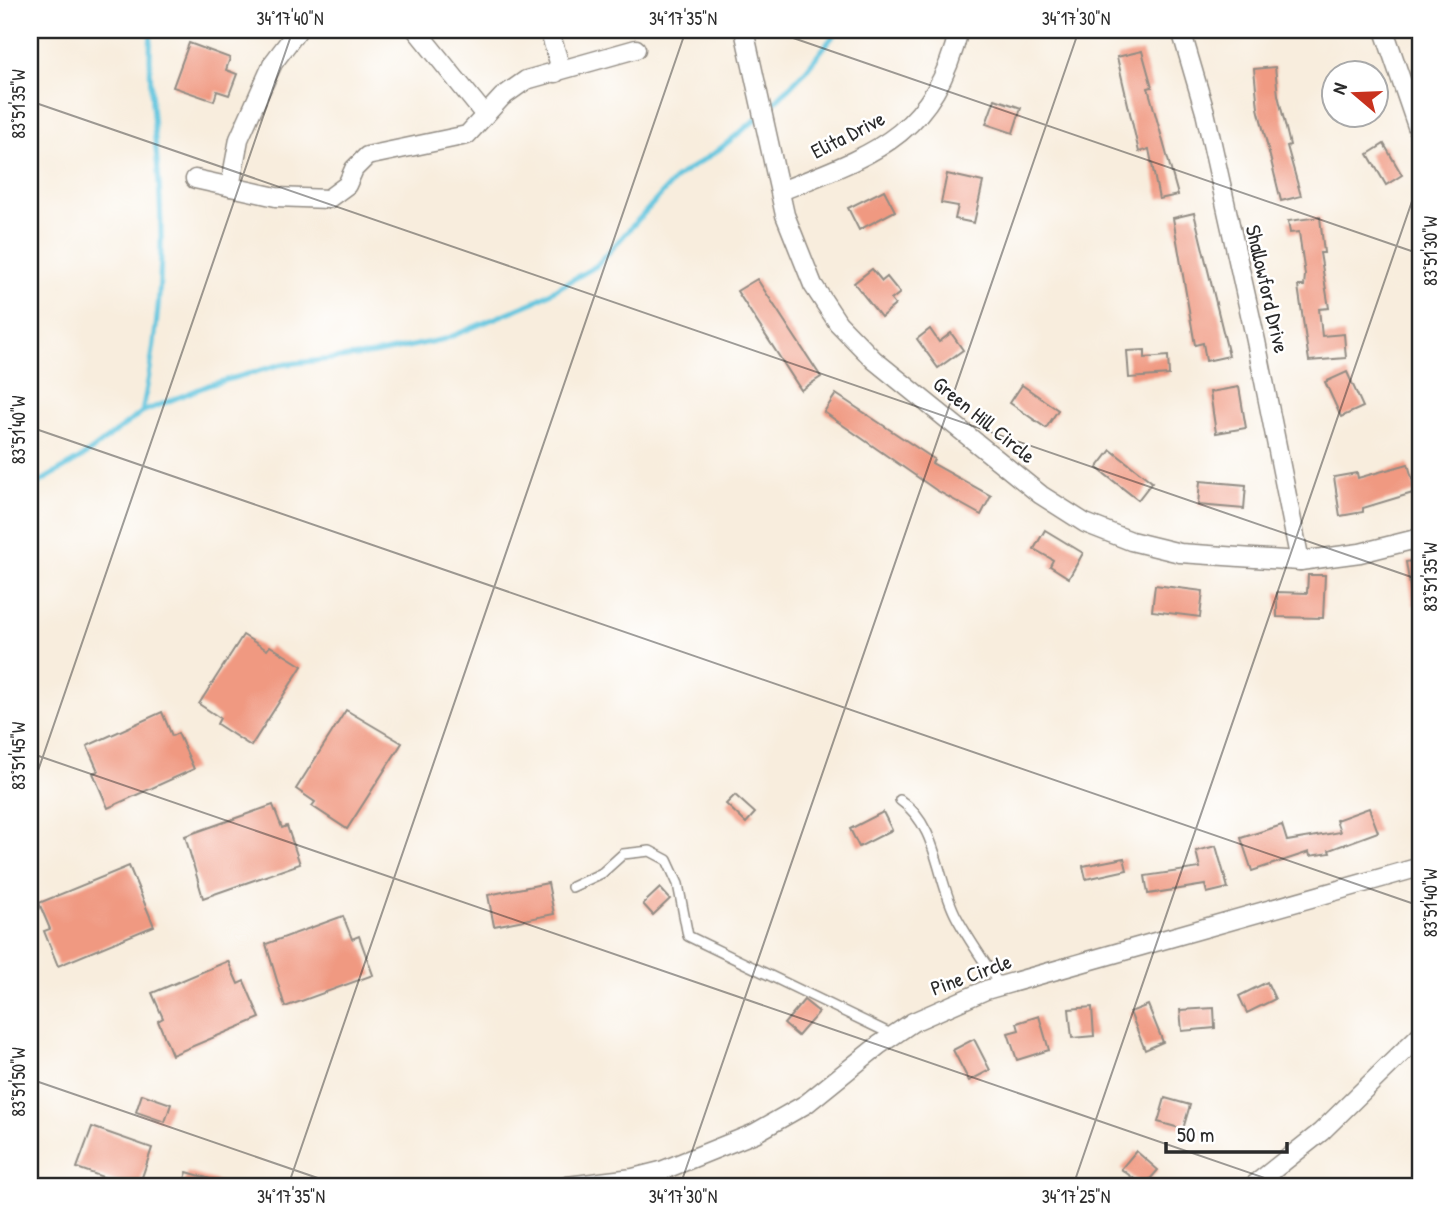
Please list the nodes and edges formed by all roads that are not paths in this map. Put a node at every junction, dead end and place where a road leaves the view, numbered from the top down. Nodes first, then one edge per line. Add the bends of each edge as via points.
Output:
1 (298, 30) edge
2 (416, 30) edge
3 (549, 30) edge
4 (744, 30) edge
5 (959, 30) edge
6 (1181, 30) edge
7 (1384, 30) edge
8 (636, 49) dead end
9 (556, 73) junction
10 (485, 115) junction
11 (1420, 135) edge
12 (195, 179) dead end
13 (230, 187) junction
14 (781, 191) junction
15 (1420, 538) edge
16 (1300, 561) junction
17 (900, 800) dead end
18 (1420, 867) edge
19 (572, 887) dead end
20 (1000, 987) junction
21 (893, 1035) junction
22 (1420, 1035) edge
23 (568, 1186) edge
24 (1254, 1186) edge

1 - 13 street via 273,63 239,139
2 - 10 street
3 - 9 street via 559,62
4 - 14 street, Green Hill Circle
5 - 14 street, Elita Drive via 942,82 920,116 896,139
6 - 16 street, Shallowford Drive via 1205,112
7 - 11 street
8 - 9 street
9 - 10 street via 526,80
10 - 13 street via 467,135 368,156 354,169 347,185 328,199 276,197
12 - 13 street
14 - 16 street, Green Hill Circle via 785,215 813,285 838,323 904,385 1041,495 1085,523 1131,541 1180,553
15 - 16 street, Green Hill Circle
17 - 20 lane via 924,824 956,917
18 - 20 street, Pine Circle
19 - 21 lane via 601,873 622,854 650,851 667,860 678,884 688,936
20 - 21 street, Pine Circle via 913,1022
21 - 23 street, Pine Circle via 806,1104 755,1133 662,1171
22 - 24 street via 1321,1132

